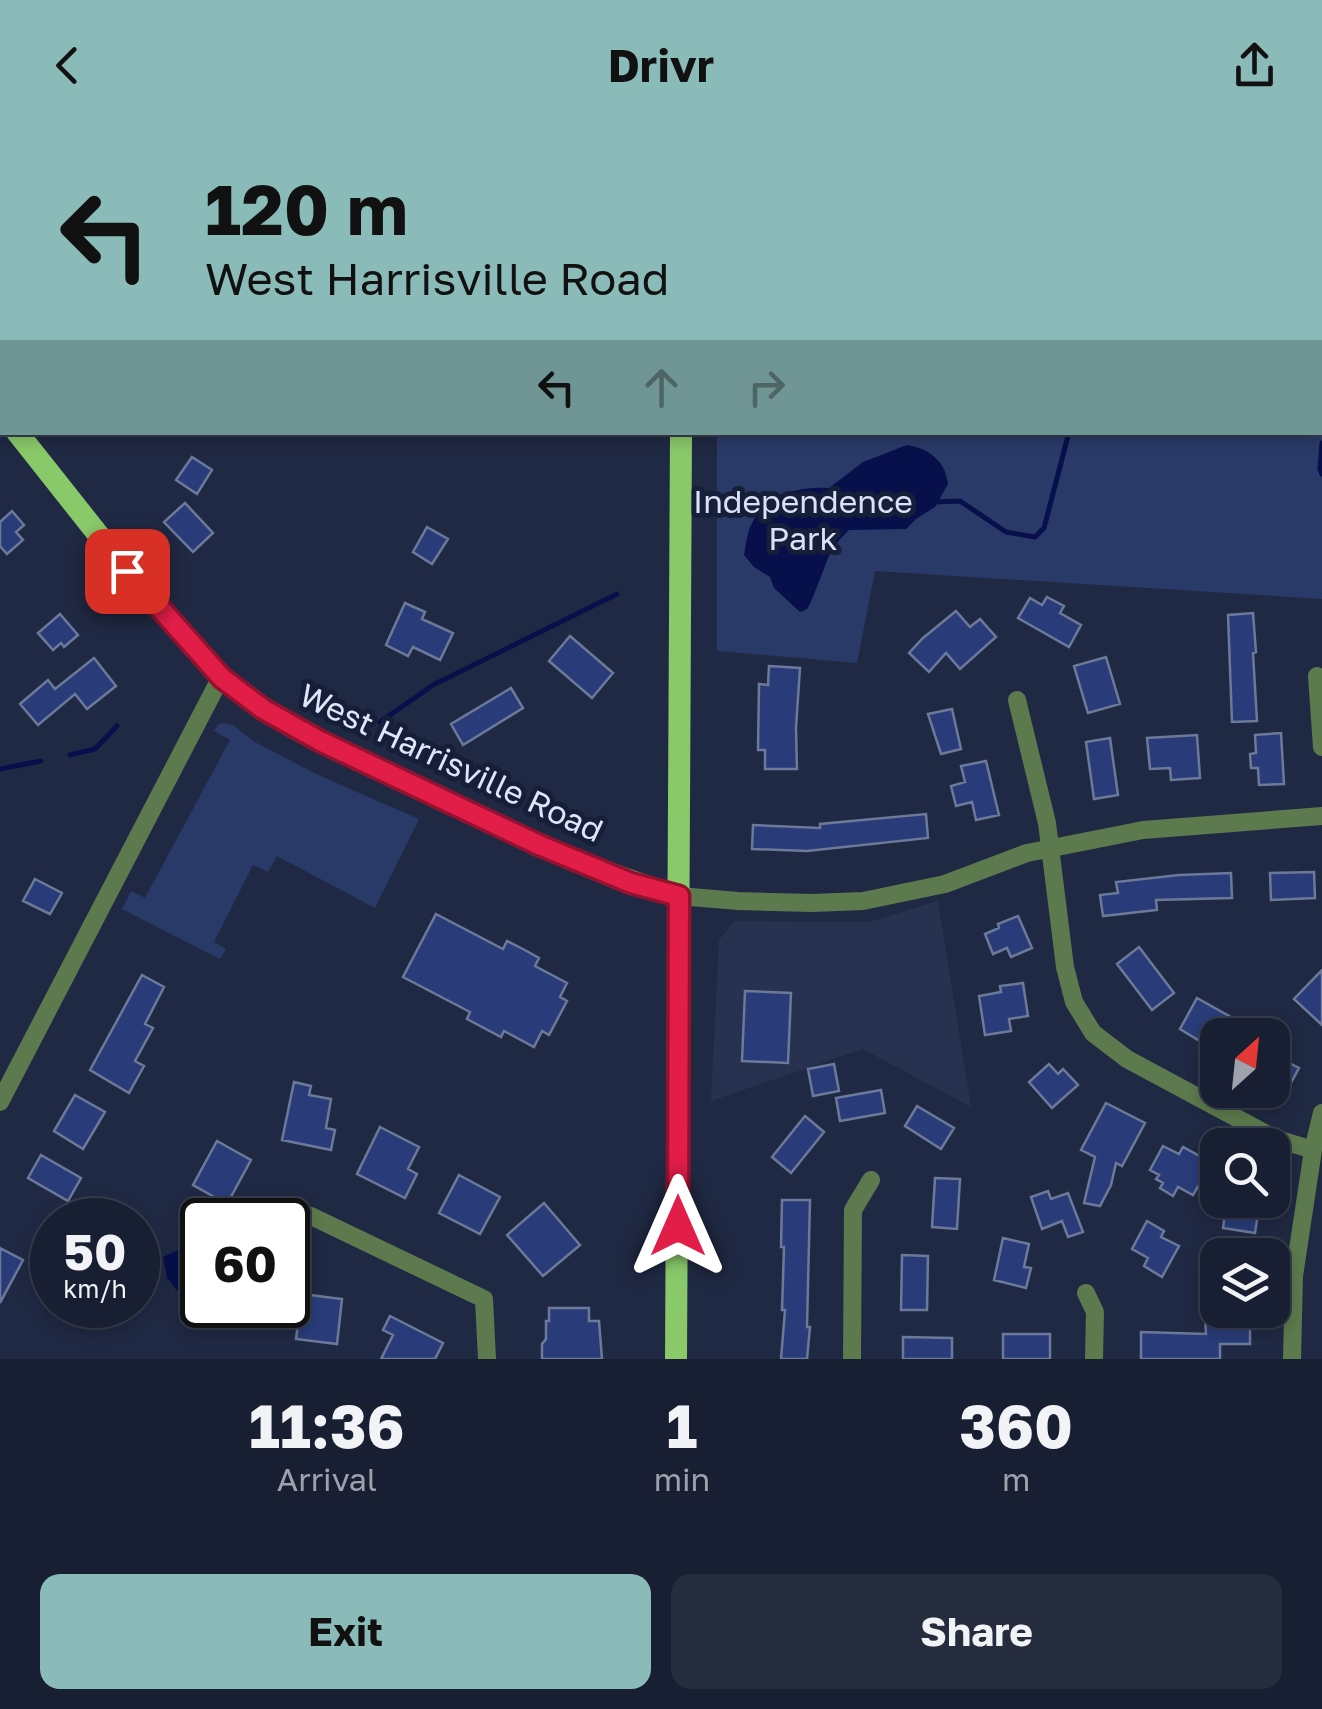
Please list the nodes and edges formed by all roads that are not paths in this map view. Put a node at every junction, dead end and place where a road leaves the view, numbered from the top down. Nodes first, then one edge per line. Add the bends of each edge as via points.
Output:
1 (19, 435) edge
2 (681, 435) edge
3 (1317, 676) dead end
4 (222, 678) junction
5 (1017, 700) dead end
6 (1322, 747) edge
7 (1322, 816) edge
8 (1051, 848) junction
9 (679, 896) junction
10 (0, 1102) edge
11 (1322, 1113) edge
12 (1312, 1150) junction
13 (871, 1180) dead end
14 (311, 1216) dead end
15 (1086, 1293) dead end
16 (487, 1359) edge
17 (676, 1359) edge
18 (852, 1359) edge
19 (1094, 1359) edge
20 (1292, 1359) edge

1 - 4 main road, West Harrisville Road
2 - 9 main road
3 - 6 street
4 - 9 main road, West Harrisville Road via 263,709 354,758 539,845
4 - 10 street
5 - 8 street
7 - 8 street via 1143,830
8 - 9 street via 945,884 863,901
8 - 12 street via 1074,1002 1093,1032 1128,1059 1274,1138
9 - 17 main road
11 - 12 street
12 - 20 street via 1294,1276
13 - 18 street via 853,1210
14 - 16 street via 484,1299
15 - 19 street via 1095,1312

